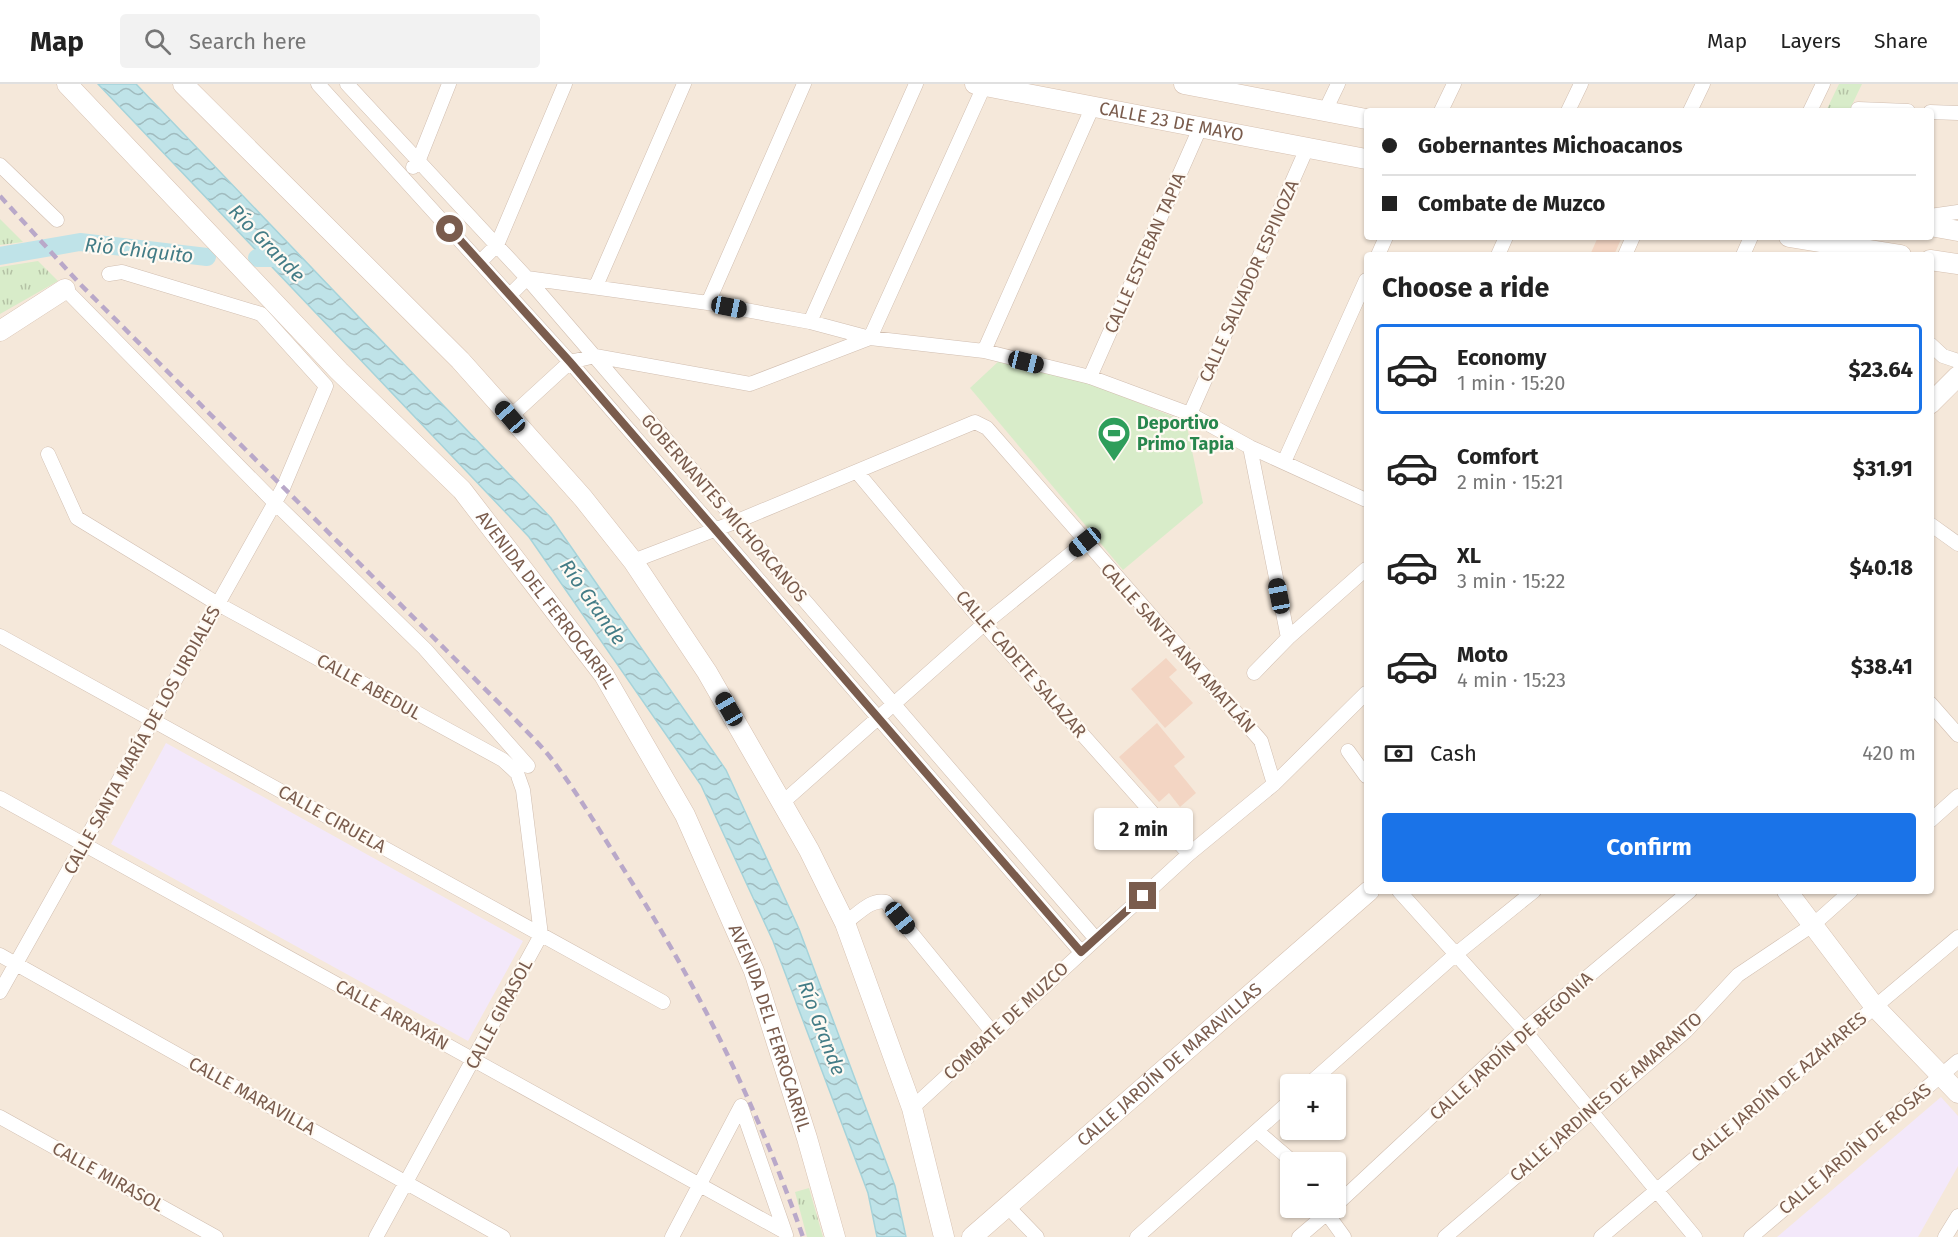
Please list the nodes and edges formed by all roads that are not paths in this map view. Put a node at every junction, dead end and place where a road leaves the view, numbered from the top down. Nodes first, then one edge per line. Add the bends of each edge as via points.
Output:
1 (67, 84) edge
2 (183, 84) edge
3 (347, 84) edge
4 (449, 84) edge
5 (565, 84) edge
6 (684, 84) edge
7 (804, 84) edge
8 (916, 84) edge
9 (1184, 84) edge
10 (1338, 84) edge
11 (1454, 84) edge
12 (1581, 84) edge
13 (1703, 84) edge
14 (1823, 84) edge
15 (982, 85) edge
16 (325, 87) edge
17 (1222, 87) edge
18 (1093, 106) junction
19 (1442, 108) edge
20 (1569, 108) edge
21 (1691, 108) edge
22 (1811, 108) edge
23 (1326, 111) junction
24 (1934, 112) edge
25 (1958, 113) edge
26 (1364, 119) edge
27 (1200, 128) junction
28 (1307, 148) junction
29 (1364, 159) edge
30 (418, 162) junction
31 (0, 165) edge
32 (404, 178) junction
33 (1958, 212) edge
34 (1934, 215) edge
35 (57, 220) dead end
36 (1934, 227) edge
37 (1958, 231) edge
38 (1808, 240) edge
39 (497, 245) junction
40 (1882, 252) edge
41 (1934, 261) edge
42 (480, 262) junction
43 (1958, 264) edge
44 (109, 274) dead end
45 (527, 278) junction
46 (1364, 284) edge
47 (596, 286) junction
48 (65, 289) joint
49 (510, 295) junction
50 (708, 303) junction
51 (810, 322) junction
52 (0, 331) edge
53 (870, 338) junction
54 (1934, 348) edge
55 (984, 351) junction
56 (595, 356) junction
57 (1958, 361) edge
58 (570, 362) junction
59 (1958, 376) edge
60 (1090, 377) junction
61 (1934, 400) edge
62 (1190, 414) junction
63 (510, 417) junction
64 (1250, 447) junction
65 (48, 454) dead end
66 (1284, 462) junction
67 (857, 472) junction
68 (1364, 499) edge
69 (275, 503) junction
70 (735, 522) junction
71 (1934, 527) edge
72 (715, 530) junction
73 (1085, 542) junction
74 (1958, 544) edge
75 (633, 561) junction
76 (1364, 571) edge
77 (218, 604) junction
78 (984, 624) junction
79 (0, 636) edge
80 (1288, 638) junction
81 (1254, 674) dead end
82 (1364, 695) edge
83 (894, 706) junction
84 (1934, 708) edge
85 (880, 718) junction
86 (153, 720) junction
87 (1958, 735) edge
88 (1348, 751) dead end
89 (522, 769) junction
90 (1364, 773) edge
91 (1275, 784) junction
92 (1958, 796) edge
93 (0, 798) edge
94 (782, 803) junction
95 (1934, 817) edge
96 (83, 844) junction
97 (1190, 854) junction
98 (1366, 894) edge
99 (1402, 894) edge
100 (1530, 894) edge
101 (1686, 894) edge
102 (1789, 894) edge
103 (1848, 894) edge
104 (845, 923) junction
105 (1814, 924) junction
106 (542, 935) junction
107 (1958, 937) edge
108 (1096, 939) junction
109 (1081, 952) junction
110 (1456, 954) junction
111 (0, 955) edge
112 (16, 964) junction
113 (0, 992) edge
114 (663, 1002) dead end
115 (1875, 1007) junction
116 (1524, 1030) junction
117 (993, 1033) junction
118 (474, 1060) junction
119 (1958, 1061) edge
120 (1320, 1074) edge
121 (1941, 1076) junction
122 (1958, 1093) edge
123 (912, 1108) junction
124 (1280, 1110) edge
125 (1590, 1111) junction
126 (0, 1117) edge
127 (1257, 1131) junction
128 (1281, 1152) edge
129 (407, 1183) junction
130 (699, 1185) junction
131 (1657, 1188) junction
132 (1346, 1194) edge
133 (1006, 1205) junction
134 (1958, 1216) edge
135 (1320, 1218) edge
136 (1334, 1218) edge
137 (786, 1234) edge
138 (216, 1237) edge
139 (375, 1237) edge
140 (503, 1237) edge
141 (672, 1237) edge
142 (835, 1237) edge
143 (944, 1237) edge
144 (972, 1237) edge
145 (1037, 1237) edge
146 (1137, 1237) edge
147 (1299, 1237) edge
148 (1344, 1237) edge
149 (1445, 1237) edge
150 (1601, 1237) edge
151 (1695, 1237) edge
152 (1751, 1237) edge
153 (1945, 1237) edge

1 - 142 main road, AVENIDA DEL FERROCARRIL via 339,371 462,490 604,675 685,815 754,971
2 - 63 main road via 460,360
3 - 30 street, GOBERNANTES MICHOACANOS
4 - 30 street
5 - 39 street
6 - 47 street
7 - 50 street
8 - 51 street
9 - 17 main road
10 - 23 street
11 - 19 street
12 - 20 street
13 - 21 street
14 - 22 street
15 - 18 main road, CALLE 23 DE MAYO
15 - 53 street
16 - 32 street, GOBERNANTES MICHOACANOS
17 - 23 main road
18 - 27 main road, CALLE 23 DE MAYO
18 - 55 street
23 - 26 main road
24 - 25 street
27 - 28 main road, CALLE 23 DE MAYO
27 - 60 street, CALLE ESTEBAN TAPIA
28 - 29 main road, CALLE 23 DE MAYO
28 - 62 street, CALLE SALVADOR ESPINOZA
30 - 32 street
30 - 39 street, GOBERNANTES MICHOACANOS
31 - 35 street
32 - 42 street, GOBERNANTES MICHOACANOS
33 - 34 street
36 - 37 main road
38 - 40 main road
39 - 42 street
39 - 45 street, GOBERNANTES MICHOACANOS
41 - 43 main road
42 - 49 street, GOBERNANTES MICHOACANOS
44 - 69 street, CALLE SANTA MARÍA DE LOS URDIALES via 122,273 261,314 326,386
45 - 47 street
45 - 49 street
45 - 56 street, GOBERNANTES MICHOACANOS
46 - 66 street
47 - 50 street
48 - 52 main road
48 - 69 street
49 - 58 street, GOBERNANTES MICHOACANOS
50 - 51 street
51 - 53 street
53 - 55 street
53 - 56 street via 750,384
54 - 57 street
55 - 60 street
56 - 58 street
56 - 70 street, GOBERNANTES MICHOACANOS
58 - 63 street
58 - 72 street, GOBERNANTES MICHOACANOS
59 - 61 main road
60 - 62 street
62 - 64 street
63 - 75 main road
64 - 66 street
64 - 80 street
65 - 77 street, CALLE ABEDUL via 77,518
66 - 68 street
67 - 70 street, CALLE SANTA ANA AMATLÁN
67 - 73 street, CALLE SANTA ANA AMATLÁN via 975,422 987,428
67 - 78 street, CALLE CADETE SALAZAR
69 - 77 street, CALLE SANTA MARÍA DE LOS URDIALES
69 - 89 street via 425,649
70 - 72 street, CALLE SANTA ANA AMATLÁN
70 - 83 street, GOBERNANTES MICHOACANOS
71 - 74 street
72 - 75 street, CALLE SANTA ANA AMATLÁN
72 - 85 street, GOBERNANTES MICHOACANOS
73 - 78 street
73 - 91 street, CALLE SANTA ANA AMATLÁN via 1261,741
75 - 94 main road via 707,672
76 - 80 street
77 - 86 street, CALLE SANTA MARÍA DE LOS URDIALES
77 - 89 street, CALLE ABEDUL
78 - 83 street
78 - 97 street, CALLE CADETE SALAZAR
79 - 86 street, CALLE CIRUELA
80 - 81 street
82 - 91 street, COMBATE DE MUZCO
83 - 85 street
83 - 108 street, GOBERNANTES MICHOACANOS
84 - 87 street
85 - 94 street
85 - 109 street, GOBERNANTES MICHOACANOS
86 - 96 street, CALLE SANTA MARÍA DE LOS URDIALES
86 - 106 street, CALLE CIRUELA
88 - 90 street
89 - 106 street
91 - 97 street, COMBATE DE MUZCO
92 - 95 street
93 - 96 street, CALLE ARRAYÁN
94 - 104 main road
96 - 112 street, CALLE SANTA MARÍA DE LOS URDIALES
96 - 118 street, CALLE ARRAYÁN
97 - 108 street, COMBATE DE MUZCO
98 - 133 main road, CALLE JARDÍN DE MARAVILLAS
99 - 110 street
100 - 110 street
101 - 116 street, CALLE JARDÍN DE BEGONIA
102 - 105 main road
103 - 105 street, CALLE JARDINES DE AMARANTO
104 - 117 street via 871,904 886,902
104 - 123 main road
105 - 115 main road
105 - 125 street, CALLE JARDINES DE AMARANTO via 1738,975 1686,1031
106 - 114 street, CALLE CIRUELA
106 - 118 street, CALLE GIRASOL
107 - 115 street, CALLE JARDÍN DE AZAHARES
108 - 109 street, COMBATE DE MUZCO
109 - 117 street, COMBATE DE MUZCO
110 - 116 street
110 - 120 street
111 - 112 street, CALLE MARAVILLA
112 - 113 street, CALLE SANTA MARÍA DE LOS URDIALES
112 - 129 street, CALLE MARAVILLA
115 - 121 main road
115 - 131 street, CALLE JARDÍN DE AZAHARES
116 - 125 street
116 - 132 street, CALLE JARDÍN DE BEGONIA
117 - 123 street, COMBATE DE MUZCO
118 - 129 street, CALLE GIRASOL
118 - 130 street, CALLE ARRAYÁN
119 - 121 street, CALLE JARDÍN DE ROSAS
121 - 122 main road
121 - 152 street, CALLE JARDÍN DE ROSAS
123 - 143 main road
124 - 127 street
125 - 131 street
125 - 149 street, CALLE JARDINES DE AMARANTO
126 - 138 street, CALLE MIRASOL
127 - 128 street
127 - 146 street
129 - 139 street, CALLE GIRASOL
129 - 140 street, CALLE MARAVILLA
130 - 137 street, CALLE ARRAYÁN
130 - 137 street via 741,1106
130 - 141 street
131 - 150 street, CALLE JARDÍN DE AZAHARES
131 - 151 street
133 - 144 main road, CALLE JARDÍN DE MARAVILLAS
133 - 145 street
134 - 153 street
135 - 147 street, CALLE JARDÍN DE BEGONIA
136 - 148 street

